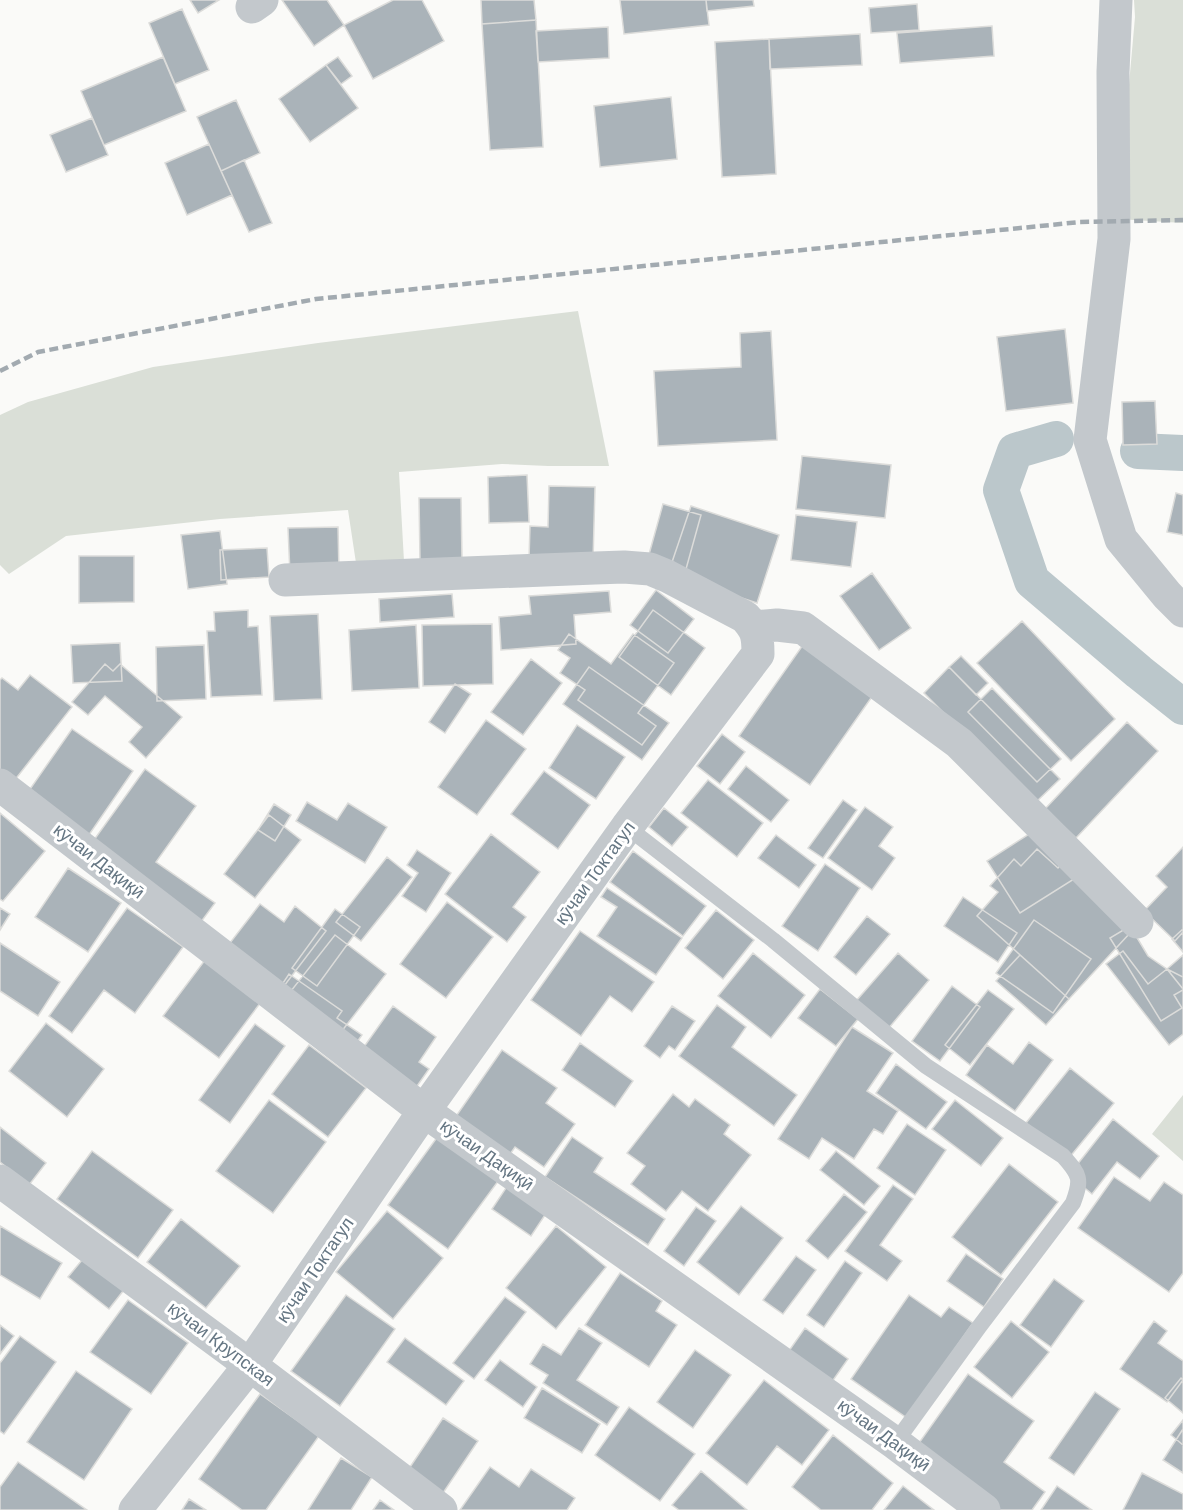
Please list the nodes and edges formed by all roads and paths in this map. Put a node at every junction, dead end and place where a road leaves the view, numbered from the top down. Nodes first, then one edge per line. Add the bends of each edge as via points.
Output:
1 (1116, 0) edge
2 (285, 580) dead end
3 (1183, 611) edge
4 (754, 627) junction
5 (0, 785) edge
6 (627, 826) junction
7 (1137, 922) dead end
8 (424, 1111) junction
9 (0, 1181) edge
10 (250, 1365) junction
11 (895, 1443) junction
12 (135, 1510) edge
13 (441, 1510) edge
14 (984, 1510) edge

1 - 3 street via 1114,239 1090,440 1121,539
2 - 4 street via 650,569 745,617
4 - 6 street, кӯчаи Токтагул via 758,654
4 - 7 street via 803,628 959,743
5 - 8 street, кӯчаи Дақиқӣ
6 - 8 street, кӯчаи Токтагул
6 - 11 lane via 926,1066 1063,1156 1076,1170 1079,1186 1073,1203
8 - 10 street, кӯчаи Токтагул
8 - 11 street, кӯчаи Дақиқӣ
9 - 10 street, кӯчаи Крупская
10 - 12 street, кӯчаи Токтагул
10 - 13 street, кӯчаи Крупская
11 - 14 street, кӯчаи Дақиқӣ

